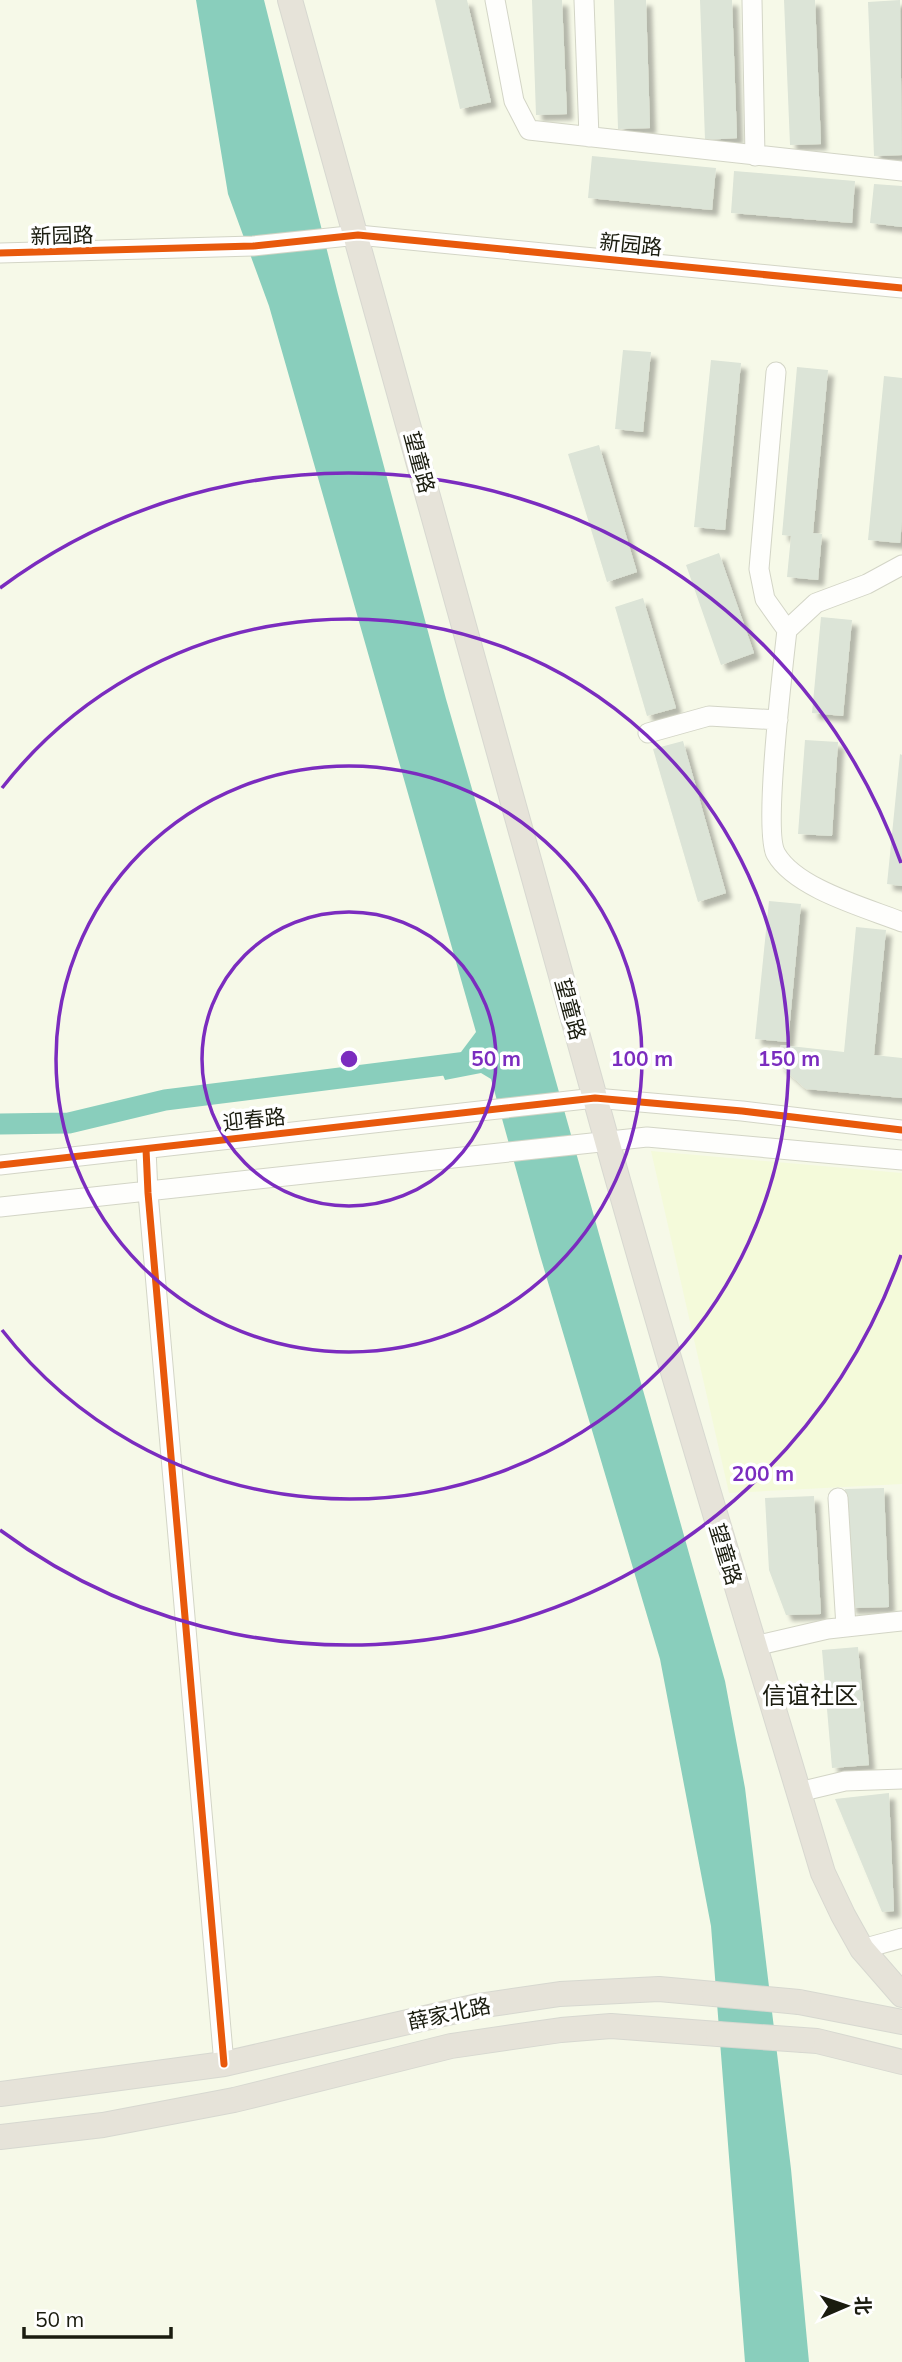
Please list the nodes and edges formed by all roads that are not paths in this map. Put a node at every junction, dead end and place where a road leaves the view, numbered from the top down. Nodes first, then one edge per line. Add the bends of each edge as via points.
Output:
1 (290, 0) edge
2 (495, 0) edge
3 (584, 0) edge
4 (752, 0) edge
5 (589, 137) junction
6 (755, 156) junction
7 (902, 171) edge
8 (346, 237) junction
9 (0, 253) edge
10 (902, 288) edge
11 (776, 372) dead end
12 (902, 565) edge
13 (787, 631) junction
14 (778, 720) junction
15 (648, 733) dead end
16 (902, 922) edge
17 (596, 1098) junction
18 (902, 1129) edge
19 (607, 1141) junction
20 (146, 1149) junction
21 (902, 1160) edge
22 (0, 1165) edge
23 (148, 1192) junction
24 (0, 1207) edge
25 (838, 1498) dead end
26 (902, 1621) edge
27 (846, 1627) junction
28 (755, 1646) junction
29 (902, 1779) edge
30 (799, 1792) junction
31 (902, 1938) edge
32 (862, 1949) junction
33 (902, 1995) edge
34 (902, 2022) edge
35 (896, 2060) edge
36 (224, 2064) junction
37 (0, 2094) edge
38 (0, 2137) edge

1 - 8 main road, 望童路
2 - 5 street via 514,101 529,130
3 - 5 street
4 - 6 street
5 - 6 street
6 - 7 street
8 - 9 street, 新园路 via 253,246
8 - 10 street, 新园路
8 - 17 main road, 望童路
11 - 13 street via 759,569 765,599
12 - 13 street via 816,603
13 - 14 street
14 - 15 street via 709,716
14 - 16 street via 772,824 775,853 795,874 819,888
17 - 18 street, 迎春路
17 - 19 main road, 望童路
17 - 20 street, 迎春路
19 - 21 street via 647,1137
19 - 23 street
19 - 28 main road, 望童路
20 - 22 street, 迎春路
20 - 23 street
23 - 24 street
23 - 36 street
25 - 27 street
26 - 27 street
27 - 28 street
28 - 30 main road, 望童路
29 - 30 street via 845,1781
30 - 32 main road, 望童路 via 823,1873
31 - 32 street
32 - 33 main road, 望童路
34 - 36 main road, 薛家北路, bridge via 799,2002 659,1989 560,1994 478,2006
35 - 38 main road, 薛家北路, bridge via 817,2041 611,2026 561,2030 451,2046 234,2100 103,2125
36 - 37 main road, 薛家北路

